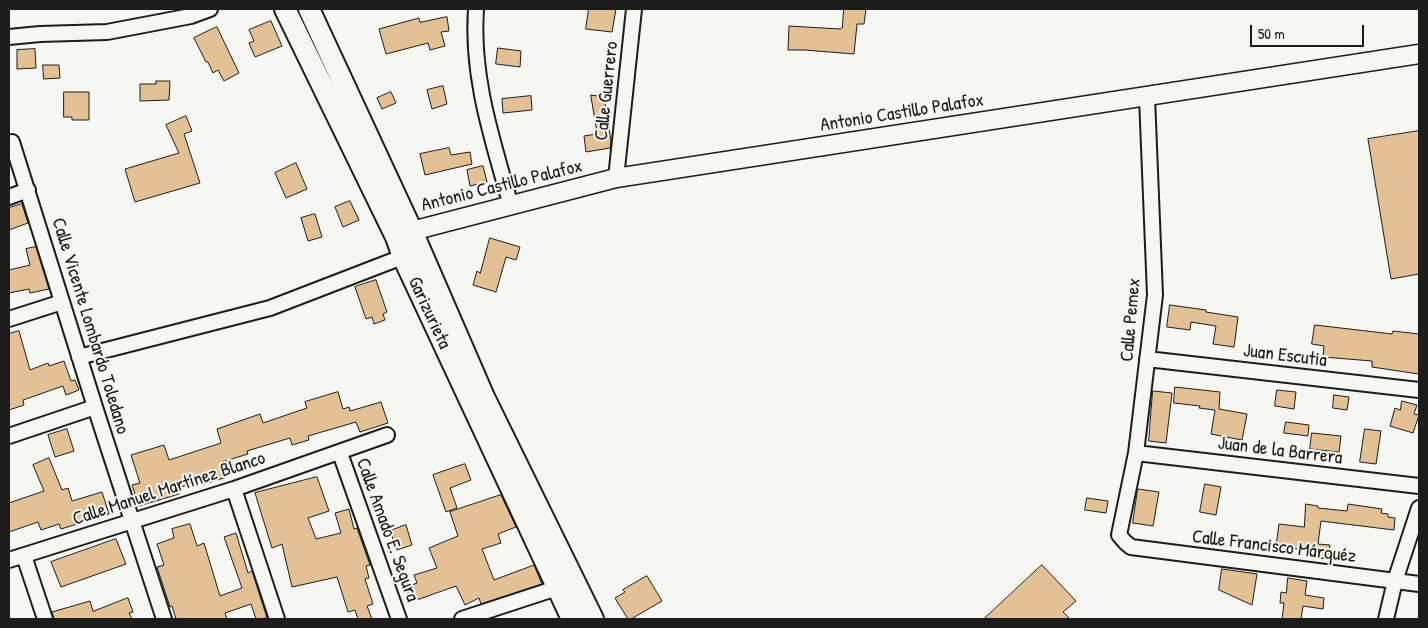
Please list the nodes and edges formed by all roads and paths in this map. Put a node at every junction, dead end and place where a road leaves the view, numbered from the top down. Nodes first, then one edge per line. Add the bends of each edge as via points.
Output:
1 (210, 9) edge
2 (284, 9) edge
3 (309, 9) edge
4 (476, 9) edge
5 (634, 9) edge
6 (9, 37) edge
7 (1419, 54) edge
8 (1147, 97) junction
9 (12, 142) dead end
10 (616, 178) junction
11 (28, 190) junction
12 (9, 197) edge
13 (511, 206) junction
14 (404, 234) junction
15 (412, 254) junction
16 (62, 302) junction
17 (9, 319) edge
18 (79, 356) junction
19 (1147, 359) junction
20 (1419, 390) edge
21 (95, 407) junction
22 (387, 435) dead end
23 (9, 436) edge
24 (340, 453) junction
25 (1136, 453) junction
26 (1419, 486) edge
27 (234, 489) junction
28 (1419, 508) edge
29 (132, 521) junction
30 (1125, 542) joint
31 (24, 556) junction
32 (9, 560) edge
33 (576, 581) junction
34 (1394, 581) junction
35 (1419, 584) edge
36 (557, 588) junction
37 (578, 617) edge
38 (45, 619) edge
39 (164, 619) edge
40 (277, 619) edge
41 (399, 619) edge
42 (462, 619) edge
43 (1386, 619) edge

1 - 6 street via 107,32
2 - 14 main road, Garizurieta
3 - 14 main road, Garizurieta
4 - 13 street via 476,51 482,103
5 - 10 street, Calle Guerrero
7 - 8 street, Antonio Castillo Palafox
8 - 10 street, Antonio Castillo Palafox
8 - 19 street, Calle Pemex via 1155,295
9 - 11 street, Calle Vicente Lombardo Toledano
10 - 13 street, Antonio Castillo Palafox
11 - 12 street
11 - 16 street, Calle Vicente Lombardo Toledano
13 - 14 street, Antonio Castillo Palafox
14 - 15 main road, Garizurieta
15 - 18 street via 270,308
15 - 33 main road, Garizurieta
15 - 36 main road, Garizurieta
16 - 17 street
16 - 18 street, Calle Vicente Lombardo Toledano
18 - 21 street, Calle Vicente Lombardo Toledano
19 - 20 street, Juan Escutia
19 - 25 street, Calle Pemex
21 - 23 street
21 - 29 street, Calle Vicente Lombardo Toledano
22 - 24 street, Calle Manuel Martínez Blanco
24 - 27 street, Calle Manuel Martínez Blanco
24 - 41 street, Calle Amado E. Segura
25 - 26 street, Juan de la Barrera
25 - 30 street, Calle Pemex via 1119,535
27 - 29 street, Calle Manuel Martínez Blanco
27 - 40 street
28 - 34 street
29 - 31 street, Calle Manuel Martínez Blanco
29 - 39 street, Calle Vicente Lombardo Toledano
30 - 34 street, Calle Francisco Márquéz via 1131,547
31 - 32 street, Calle Manuel Martínez Blanco
31 - 38 street
33 - 36 street
33 - 37 main road, Garizurieta
34 - 35 street, Calle Francisco Márquéz
34 - 43 street
36 - 37 main road, Garizurieta
36 - 42 street

